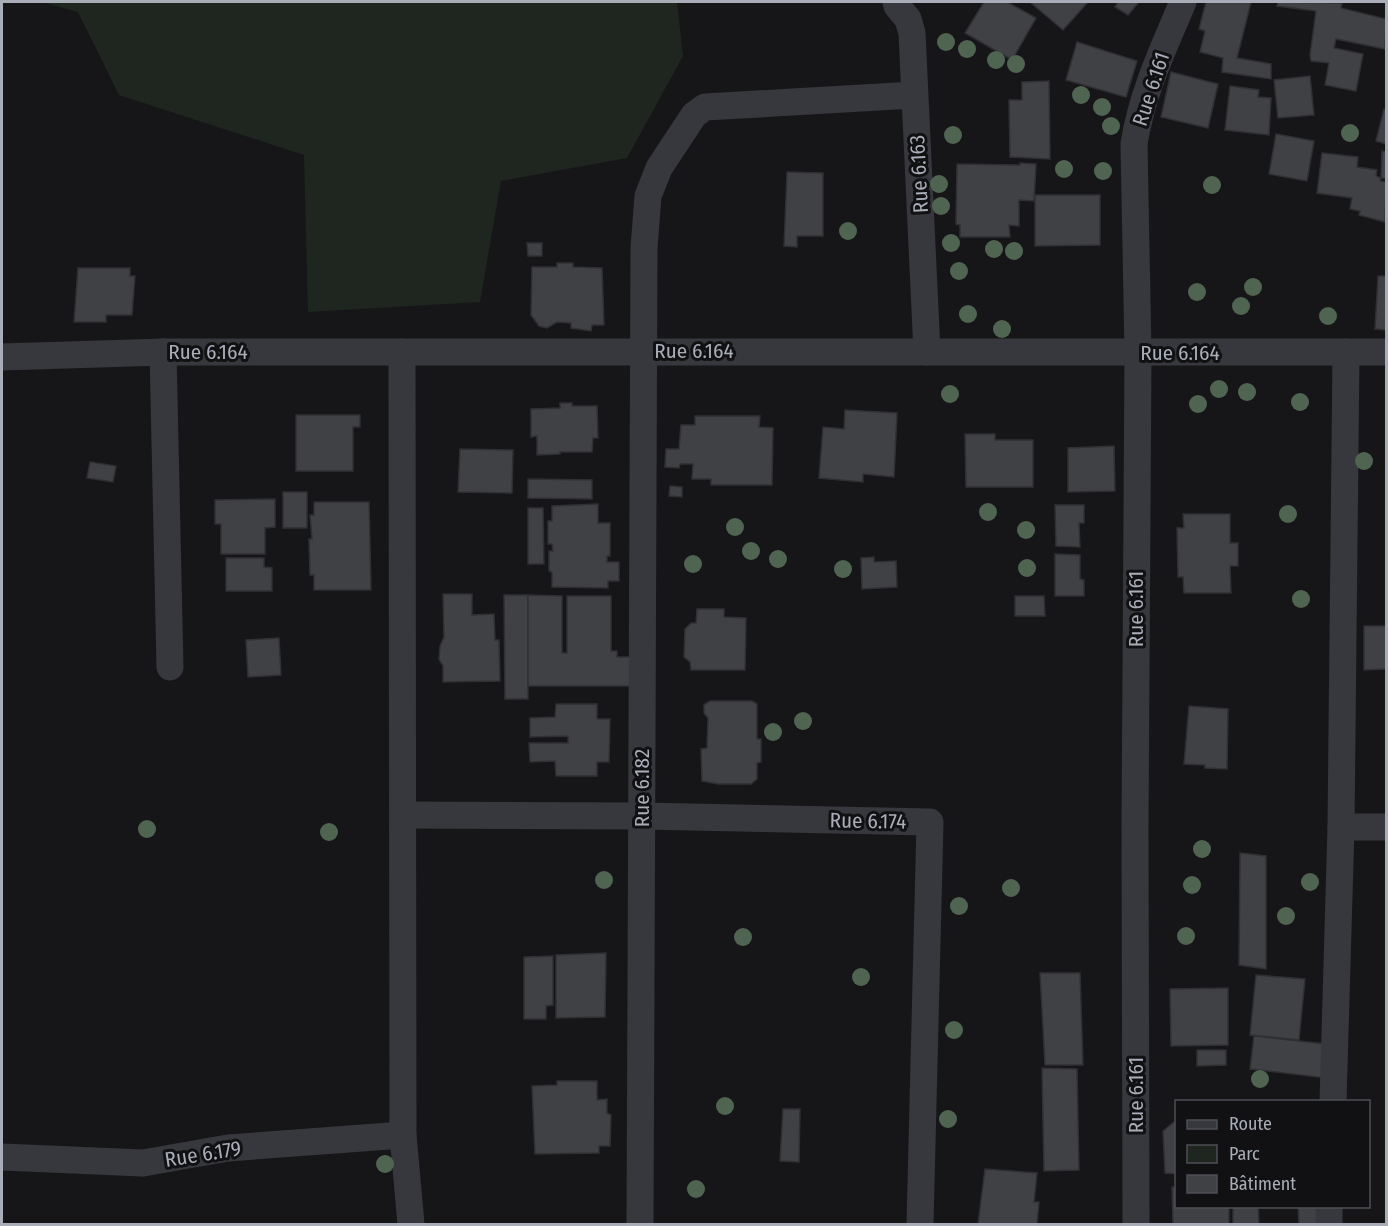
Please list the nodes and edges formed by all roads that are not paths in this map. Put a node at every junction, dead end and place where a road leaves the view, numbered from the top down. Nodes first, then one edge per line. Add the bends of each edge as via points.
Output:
1 (896, 2) edge
2 (1183, 2) edge
3 (914, 96) junction
4 (645, 351) junction
5 (163, 352) junction
6 (402, 352) junction
7 (927, 352) junction
8 (1346, 352) junction
9 (1386, 352) edge
10 (1138, 353) junction
11 (2, 357) edge
12 (170, 667) dead end
13 (404, 815) junction
14 (642, 816) junction
15 (1341, 827) junction
16 (1386, 827) edge
17 (1332, 1100) edge
18 (403, 1135) junction
19 (2, 1157) edge
20 (1329, 1208) edge
21 (411, 1224) edge
22 (640, 1224) edge
23 (920, 1224) edge
24 (1136, 1224) edge
25 (1329, 1224) edge

1 - 3 street, Rue 6.163 via 912,33
2 - 10 street, Rue 6.161 via 1148,87 1134,144
3 - 4 street, Rue 6.182 via 705,107 698,111 662,161 648,196
3 - 7 street, Rue 6.163
4 - 6 street, Rue 6.164
4 - 7 street, Rue 6.164
4 - 14 street, Rue 6.182
5 - 6 street, Rue 6.164
5 - 11 street, Rue 6.164
5 - 12 street
6 - 13 street
7 - 10 street, Rue 6.164
8 - 9 street, Rue 6.164
8 - 10 street, Rue 6.164
8 - 15 street
10 - 24 street, Rue 6.161
13 - 14 street, Rue 6.174
13 - 18 street
14 - 22 street, Rue 6.182
14 - 23 street, Rue 6.174 via 930,822
15 - 16 street
15 - 17 street
18 - 19 street, Rue 6.179 via 228,1148 143,1163
18 - 21 street
20 - 25 street

